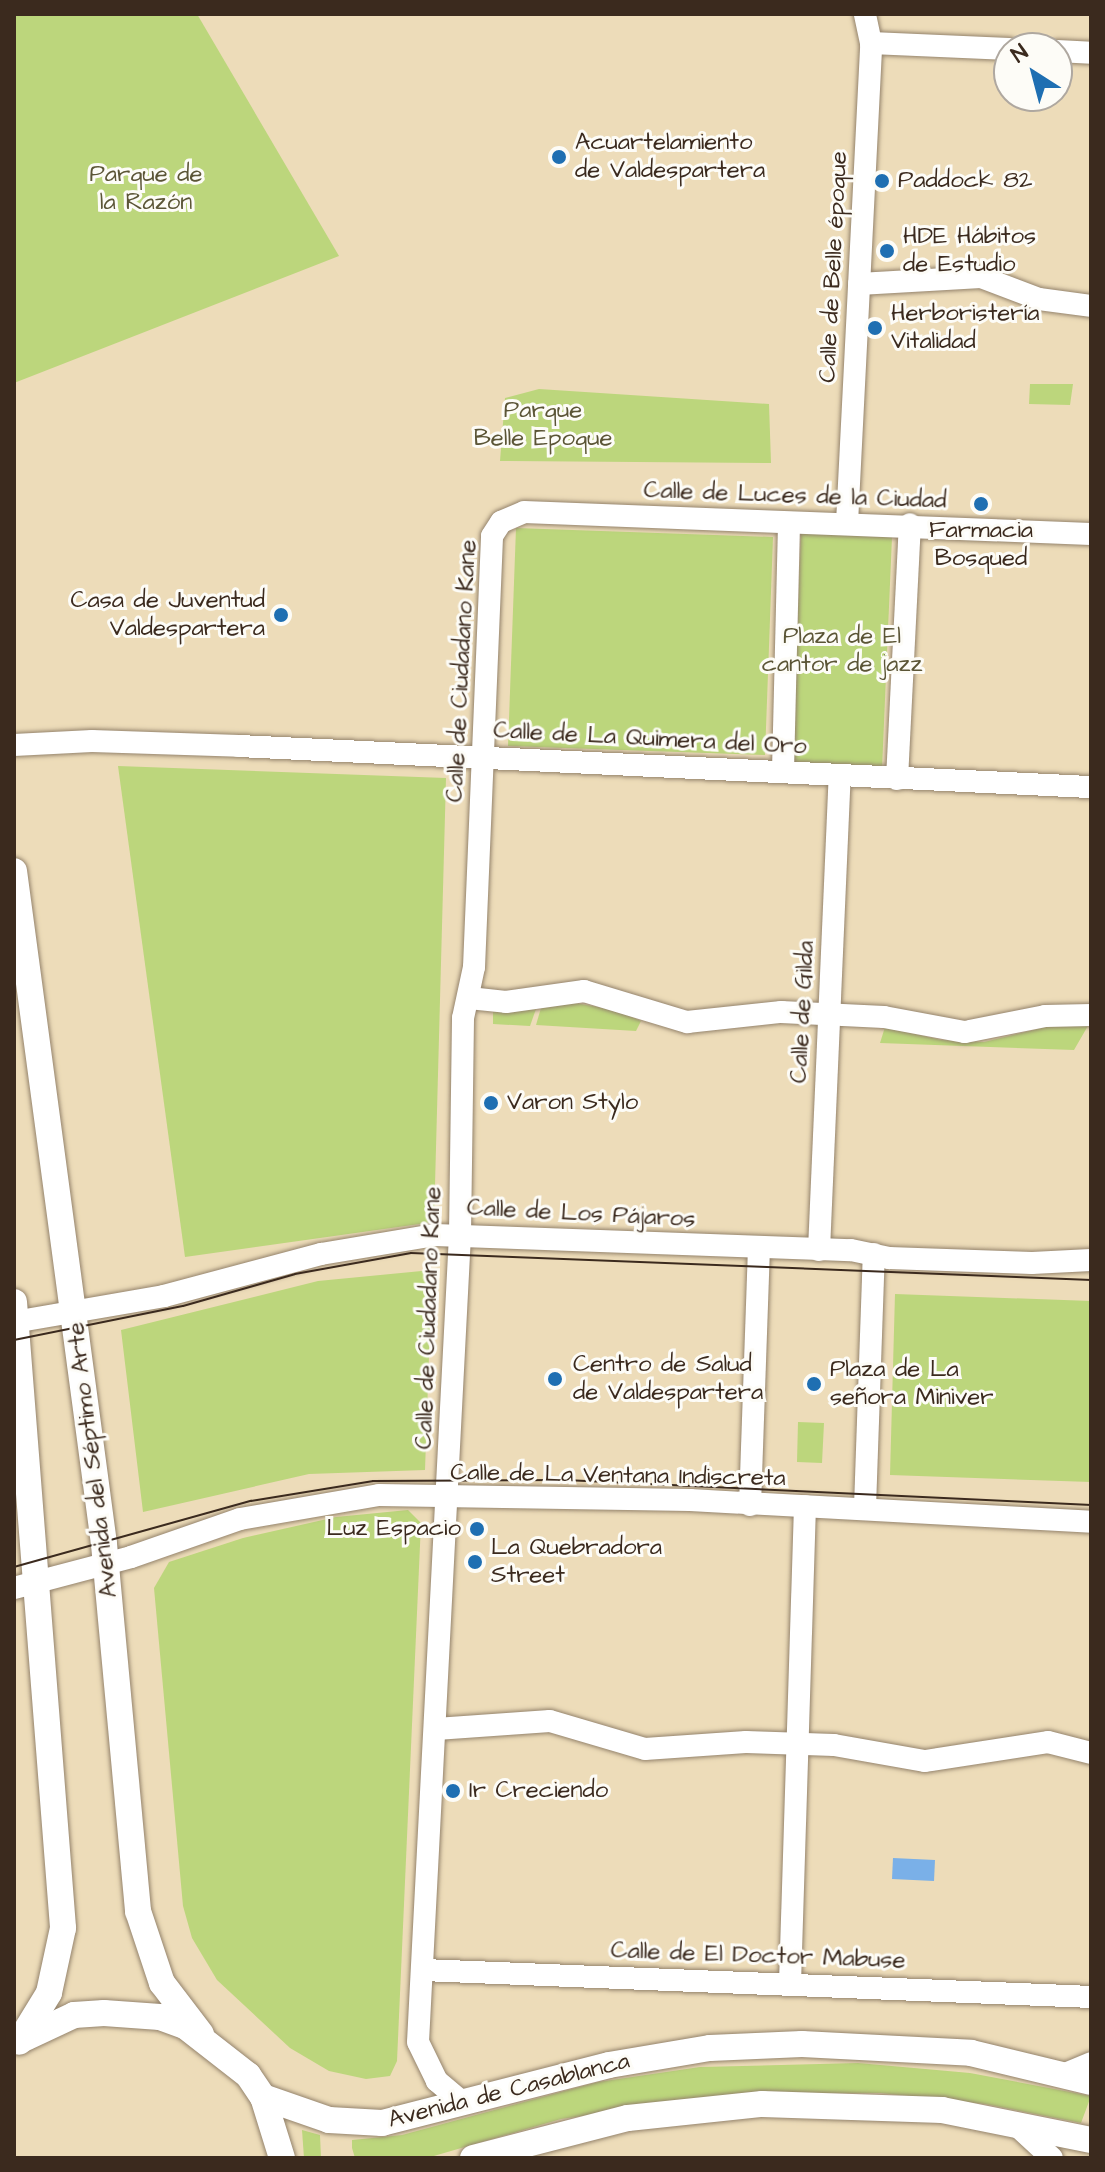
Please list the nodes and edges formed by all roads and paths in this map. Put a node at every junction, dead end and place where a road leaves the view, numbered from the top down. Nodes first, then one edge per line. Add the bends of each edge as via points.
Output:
1 (865, 14) edge
2 (871, 43) junction
3 (993, 48) edge
4 (859, 284) junction
5 (1091, 306) edge
6 (501, 522) joint
7 (847, 523) junction
8 (789, 524) junction
9 (910, 524) junction
10 (1091, 534) edge
11 (14, 745) edge
12 (483, 756) junction
13 (783, 770) junction
14 (840, 776) junction
15 (897, 779) junction
16 (1091, 787) edge
17 (14, 871) edge
18 (469, 998) junction
19 (829, 1015) junction
20 (1091, 1015) edge
21 (460, 1234) junction
22 (759, 1249) junction
23 (819, 1250) junction
24 (874, 1254) junction
25 (1091, 1260) edge
26 (75, 1310) junction
27 (15, 1315) edge
28 (447, 1498) junction
29 (750, 1505) junction
30 (805, 1506) junction
31 (865, 1507) junction
32 (1091, 1522) edge
33 (106, 1564) junction
34 (26, 1585) edge
35 (436, 1729) junction
36 (798, 1744) junction
37 (1091, 1753) edge
38 (423, 1970) junction
39 (790, 1983) junction
40 (1091, 1997) edge
41 (201, 2034) junction
42 (16, 2044) edge
43 (1091, 2063) edge
44 (1063, 2075) junction
45 (1091, 2082) edge
46 (263, 2097) junction
47 (462, 2102) junction
48 (1011, 2121) junction
49 (1091, 2140) edge
50 (282, 2158) edge
51 (473, 2158) edge
52 (1052, 2158) edge

1 - 2 street, Calle de Belle époque
2 - 3 street
2 - 4 street, Calle de Belle époque
4 - 5 street via 981,277 1039,299
4 - 7 street, Calle de Belle époque
6 - 8 street, Calle de Luces de la Ciudad via 524,512
6 - 12 street, Calle de Ciudadano Kane via 490,550
7 - 8 street, Calle de Luces de la Ciudad
7 - 9 street, Calle de Luces de la Ciudad
8 - 13 street
9 - 10 street, Calle de Luces de la Ciudad
9 - 15 street
11 - 12 street, Calle de La Quimera del Oro via 107,741
12 - 13 street, Calle de La Quimera del Oro
12 - 18 street, Calle de Ciudadano Kane
13 - 14 street, Calle de La Quimera del Oro
14 - 15 street, Calle de La Quimera del Oro
14 - 19 street, Calle de Gilda
15 - 16 street, Calle de La Quimera del Oro
17 - 26 main road, Avenida del Séptimo Arte
18 - 19 street via 506,1002 584,991 687,1022 781,1012
18 - 21 street, Calle de Ciudadano Kane via 463,1018
19 - 20 street via 884,1017 965,1032 1045,1016
19 - 23 street, Calle de Gilda
21 - 22 street, Calle de Los Pájaros
21 - 26 street, Calle de Los Pájaros via 321,1254 164,1296
21 - 28 street, Calle de Ciudadano Kane
22 - 23 street, Calle de Los Pájaros
22 - 29 street
23 - 24 street, Calle de Los Pájaros
24 - 25 street, Calle de Los Pájaros via 1032,1263
24 - 31 street
26 - 27 street, Calle de Los Pájaros
26 - 33 main road, Avenida del Séptimo Arte
27 - 34 main road
28 - 29 street, Calle de La Ventana Indiscreta via 521,1495
28 - 33 street, Calle de La Ventana Indiscreta via 379,1495 293,1506
28 - 35 street, Calle de Ciudadano Kane
29 - 30 street, Calle de La Ventana Indiscreta
30 - 31 street, Calle de La Ventana Indiscreta
30 - 36 street
31 - 32 street, Calle de La Ventana Indiscreta
33 - 34 street, Calle de La Ventana Indiscreta
33 - 41 main road, Avenida del Séptimo Arte via 138,1911 162,1983
34 - 42 main road via 62,1950 49,1993
35 - 36 street via 550,1721 645,1749
35 - 38 street, Calle de Ciudadano Kane
36 - 37 street via 853,1746 925,1761 1048,1742
36 - 39 street
38 - 39 street, Calle de El Doctor Mabuse
38 - 47 street, Calle de Ciudadano Kane via 419,2051 441,2086
39 - 40 street, Calle de El Doctor Mabuse
41 - 42 main road via 160,2017 104,2013 74,2015
41 - 46 main road via 248,2075
43 - 44 street
44 - 45 main road, Avenida de Casablanca
44 - 47 main road, Avenida de Casablanca via 971,2053 802,2044 710,2048 609,2065
46 - 47 main road, Avenida de Casablanca via 310,2115 367,2124
46 - 50 main road
48 - 49 main road
48 - 51 main road via 898,2106 747,2105 615,2120
48 - 52 street

